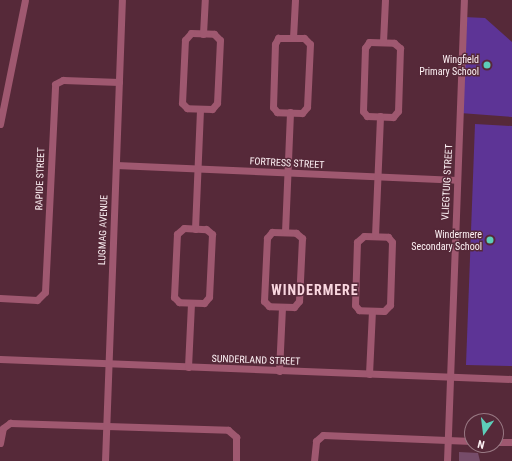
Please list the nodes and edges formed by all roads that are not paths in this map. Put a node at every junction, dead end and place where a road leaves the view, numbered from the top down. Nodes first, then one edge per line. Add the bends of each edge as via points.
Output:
1 (25, 0) edge
2 (122, 0) edge
3 (205, 0) edge
4 (295, 0) edge
5 (385, 0) edge
6 (464, 0) edge
7 (203, 34) junction
8 (293, 38) junction
9 (383, 42) junction
10 (119, 82) junction
11 (200, 108) junction
12 (290, 112) junction
13 (380, 116) junction
14 (0, 124) edge
15 (116, 165) junction
16 (197, 169) junction
17 (287, 173) junction
18 (377, 177) junction
19 (457, 180) junction
20 (195, 228) junction
21 (285, 232) junction
22 (375, 236) junction
23 (0, 298) edge
24 (191, 303) junction
25 (282, 307) junction
26 (372, 311) junction
27 (0, 359) edge
28 (108, 364) junction
29 (188, 367) junction
30 (279, 371) junction
31 (369, 374) junction
32 (449, 377) junction
33 (512, 379) edge
34 (107, 426) junction
35 (448, 440) junction
36 (464, 441) edge
37 (0, 443) edge
38 (105, 461) edge
39 (236, 461) edge
40 (314, 461) edge
41 (447, 461) edge

1 - 14 street
2 - 10 street, LUGMAG AVENUE
3 - 7 street
4 - 8 street
5 - 9 street
6 - 19 street, VLIEGTUIG STREET
7 - 11 street via 215,35 220,40 217,103 212,109
7 - 11 street via 190,34 185,40 182,103 187,108
8 - 12 street via 306,39 310,44 307,107 302,113
8 - 12 street via 280,38 275,44 272,107 277,112
9 - 13 street via 370,42 366,46 364,89 364,112 367,116
9 - 13 street via 396,43 400,46 398,112 393,117
10 - 15 street, LUGMAG AVENUE
10 - 23 street, RAPIDE STREET via 63,80 55,84 45,292 37,300
11 - 16 street
12 - 17 street
13 - 18 street
15 - 16 street, FORTRESS STREET
15 - 28 street, LUGMAG AVENUE
16 - 17 street, FORTRESS STREET
16 - 20 street
17 - 18 street, FORTRESS STREET
17 - 21 street
18 - 19 street, FORTRESS STREET
18 - 22 street
19 - 32 street, VLIEGTUIG STREET
20 - 24 street via 182,228 177,234 174,298 179,302
20 - 24 street via 207,229 212,234 209,297 206,303
21 - 25 street via 299,234 302,240 299,303 294,307
21 - 25 street via 272,232 267,236 266,304
22 - 26 street via 388,237 392,243 389,306 384,311
22 - 26 street via 362,236 357,240 354,303 359,310
24 - 29 street
25 - 30 street
26 - 31 street
27 - 28 street, SUNDERLAND STREET
28 - 29 street, SUNDERLAND STREET
28 - 34 street, LUGMAG AVENUE
29 - 30 street, SUNDERLAND STREET
30 - 31 street, SUNDERLAND STREET
31 - 32 street, SUNDERLAND STREET
32 - 33 street, SUNDERLAND STREET
32 - 35 street, VLIEGTUIG STREET
34 - 37 street via 10,423 3,428
34 - 38 street, LUGMAG AVENUE
34 - 39 street via 228,430 236,437
35 - 36 street
35 - 40 street via 323,435 316,441
35 - 41 street, VLIEGTUIG STREET

